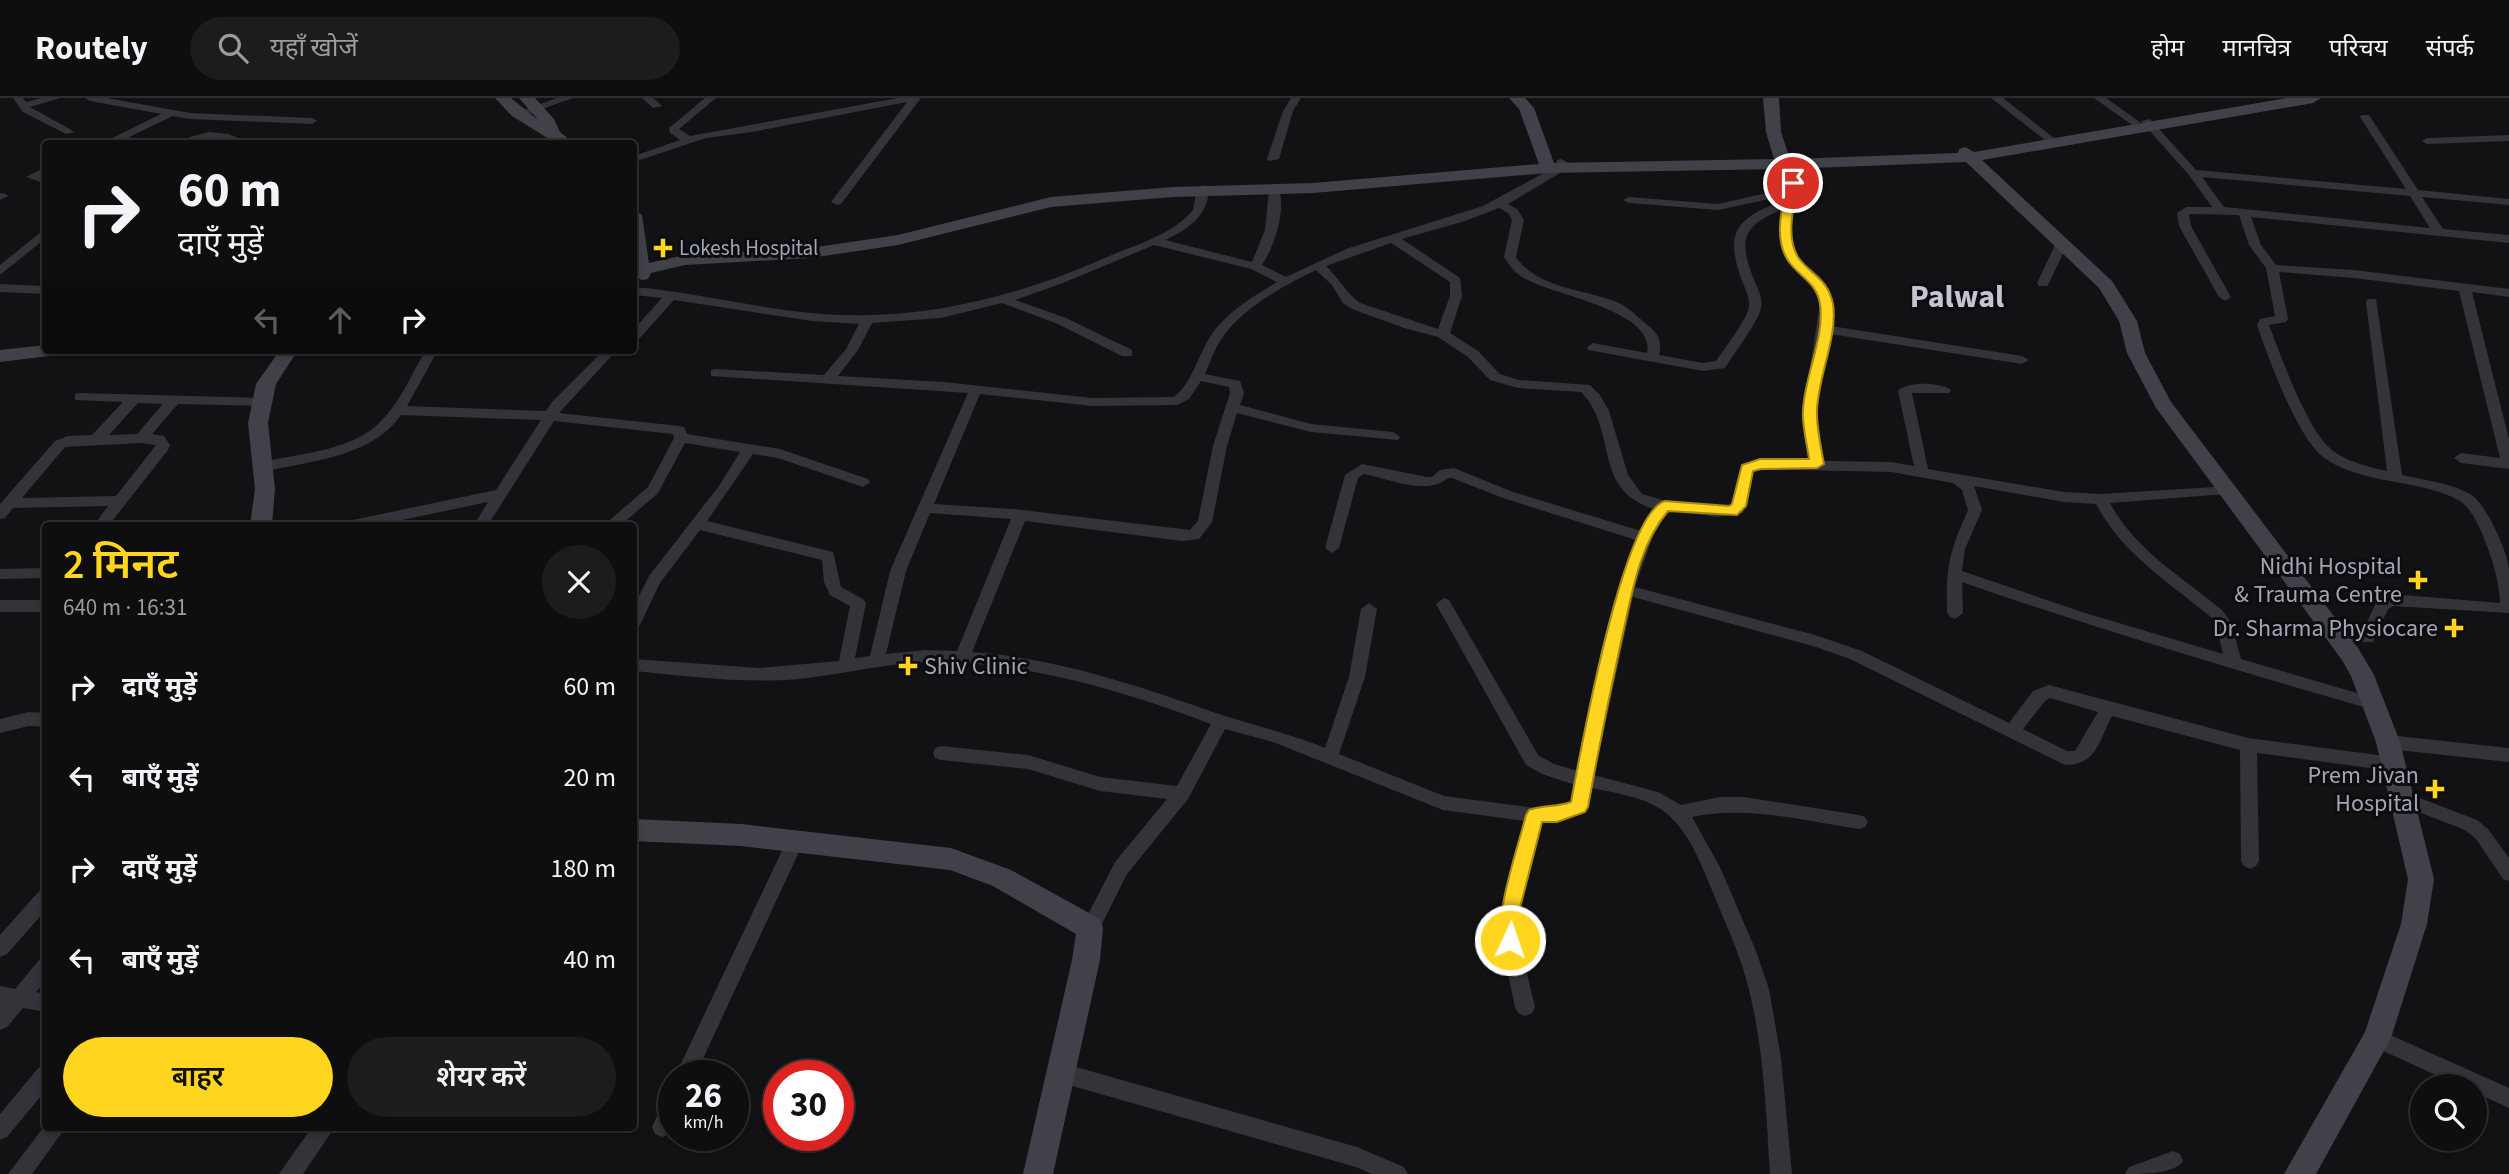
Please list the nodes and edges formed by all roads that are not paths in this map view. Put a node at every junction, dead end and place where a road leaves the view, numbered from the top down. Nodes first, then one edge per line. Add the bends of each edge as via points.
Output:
1 (55, 98) edge
2 (90, 98) edge
3 (503, 98) edge
4 (568, 98) edge
5 (711, 98) edge
6 (915, 98) edge
7 (1296, 98) edge
8 (1517, 98) edge
9 (1771, 98) edge
10 (1996, 98) edge
11 (2099, 98) edge
12 (2275, 98) edge
13 (2313, 98) edge
14 (20, 102) edge
15 (532, 103) edge
16 (171, 113) junction
17 (518, 114) junction
18 (2365, 117) dead end
19 (312, 121) dead end
20 (2145, 124) junction
21 (71, 132) dead end
22 (120, 138) junction
23 (2049, 138) junction
24 (2509, 138) edge
25 (561, 139) edge
26 (115, 140) edge
27 (128, 140) edge
28 (191, 140) edge
29 (236, 140) edge
30 (688, 140) junction
31 (2427, 141) dead end
32 (1967, 155) junction
33 (637, 158) edge
34 (1273, 159) dead end
35 (1789, 162) junction
36 (1554, 165) junction
37 (42, 172) edge
38 (2193, 173) junction
39 (42, 180) edge
40 (1204, 190) junction
41 (1275, 190) junction
42 (2415, 194) junction
43 (1789, 197) junction
44 (1629, 200) dead end
45 (837, 202) dead end
46 (2509, 202) edge
47 (1499, 203) junction
48 (2220, 210) junction
49 (2244, 212) junction
50 (2439, 232) junction
51 (42, 234) edge
52 (1391, 237) junction
53 (1153, 241) junction
54 (2508, 241) edge
55 (2062, 243) junction
56 (25, 249) junction
57 (42, 250) edge
58 (1318, 265) junction
59 (1255, 266) junction
60 (2272, 268) junction
61 (0, 271) edge
62 (638, 273) edge
63 (1286, 282) junction
64 (2043, 283) dead end
65 (0, 288) edge
66 (2465, 288) junction
67 (42, 290) edge
68 (637, 291) edge
69 (2509, 293) edge
70 (673, 294) junction
71 (2225, 297) dead end
72 (1005, 300) junction
73 (2372, 302) dead end
74 (867, 319) junction
75 (1824, 329) junction
76 (637, 333) edge
77 (1443, 334) junction
78 (42, 344) edge
79 (1593, 347) dead end
80 (0, 349) edge
81 (42, 351) edge
82 (1127, 353) dead end
83 (286, 354) edge
84 (430, 354) edge
85 (607, 354) edge
86 (0, 356) edge
87 (1652, 359) junction
88 (2022, 360) dead end
89 (716, 373) dead end
90 (1196, 376) junction
91 (828, 379) junction
92 (976, 389) junction
93 (1944, 390) dead end
94 (80, 397) dead end
95 (134, 399) junction
96 (174, 400) junction
97 (262, 402) junction
98 (1234, 408) junction
99 (397, 410) junction
100 (550, 416) junction
101 (1393, 437) dead end
102 (681, 438) junction
103 (141, 439) junction
104 (96, 440) junction
105 (750, 448) junction
106 (2461, 458) dead end
107 (2508, 463) edge
108 (1817, 464) junction
109 (262, 467) junction
110 (1922, 472) junction
111 (2395, 476) junction
112 (1956, 477) junction
113 (863, 482) dead end
114 (2226, 489) junction
115 (502, 494) junction
116 (2101, 499) junction
117 (120, 501) junction
118 (1665, 506) junction
119 (924, 508) junction
120 (4, 509) edge
121 (1020, 515) junction
122 (103, 522) edge
123 (261, 522) edge
124 (368, 522) edge
125 (483, 522) edge
126 (615, 522) edge
127 (697, 524) junction
128 (1644, 537) junction
129 (1332, 548) dead end
130 (42, 573) edge
131 (0, 574) edge
132 (1954, 574) junction
133 (1627, 590) junction
134 (1444, 604) dead end
135 (0, 606) edge
136 (42, 606) edge
137 (1369, 609) dead end
138 (1955, 613) dead end
139 (637, 615) edge
140 (2340, 639) junction
141 (962, 658) junction
142 (877, 660) junction
143 (2234, 664) junction
144 (637, 665) edge
145 (846, 665) junction
146 (2374, 704) junction
147 (2108, 708) junction
148 (42, 720) edge
149 (1221, 721) junction
150 (0, 726) edge
151 (2011, 732) junction
152 (2248, 745) junction
153 (941, 753) dead end
154 (2390, 753) junction
155 (2509, 755) edge
156 (1329, 757) junction
157 (1585, 779) junction
158 (1182, 794) junction
159 (2404, 799) junction
160 (1678, 813) junction
161 (1535, 815) junction
162 (1859, 822) dead end
163 (637, 830) edge
164 (795, 841) junction
165 (2250, 861) dead end
166 (2509, 873) edge
167 (42, 901) edge
168 (1090, 928) junction
169 (0, 948) edge
170 (42, 969) edge
171 (10, 997) edge
172 (42, 1002) edge
173 (1525, 1007) dead end
174 (0, 1021) edge
175 (2377, 1038) junction
176 (692, 1060) edge
177 (1062, 1073) junction
178 (42, 1079) edge
179 (2509, 1098) edge
180 (0, 1130) edge
181 (53, 1131) edge
182 (323, 1131) edge
183 (2173, 1161) dead end
184 (2304, 1172) edge
185 (19, 1174) edge
186 (290, 1174) edge
187 (1038, 1174) edge
188 (1397, 1174) edge
189 (1781, 1174) edge
190 (2136, 1174) edge

1 - 14 street
2 - 16 street
3 - 17 street
4 - 15 street
5 - 30 street via 674,128
6 - 30 street
6 - 45 street
7 - 34 street
8 - 36 street
9 - 35 street via 1776,148
10 - 23 street
11 - 20 street
12 - 20 street
13 - 20 street
14 - 21 street
15 - 17 street
15 - 25 street
16 - 19 street
16 - 22 street
17 - 25 street
18 - 42 street
20 - 23 street
20 - 32 street
20 - 38 street
22 - 26 street
22 - 27 street
23 - 32 street
24 - 31 street
28 - 29 street via 211,133
30 - 33 street
32 - 35 street
32 - 55 street
35 - 36 street
35 - 43 street
36 - 40 street
36 - 41 street
36 - 47 street via 1527,191
37 - 39 street via 32,177
38 - 42 street
38 - 48 street
40 - 41 street
40 - 53 street via 1200,212 1193,220
40 - 62 street via 1066,201 888,247 776,261 685,264
41 - 59 street via 1272,234
42 - 46 street
42 - 50 street
43 - 44 street via 1718,207
43 - 75 street via 1788,247 1794,261 1824,292
43 - 87 street via 1739,231 1738,256 1755,310 1720,365 1708,368
47 - 52 street
47 - 87 street via 1518,220 1510,257 1516,268 1558,289 1629,314 1654,336
48 - 49 street
48 - 71 street via 2188,209 2183,220
49 - 50 street
49 - 60 street via 2255,245
50 - 54 street
51 - 56 street
52 - 58 street
52 - 77 street via 1456,281 1456,296
53 - 59 street
53 - 72 street
55 - 64 street
55 - 114 street via 2118,301 2136,353 2163,404
56 - 57 street
56 - 61 street
58 - 63 street
58 - 77 street via 1356,306
59 - 63 street
60 - 66 street
60 - 111 street via 2282,319 2263,325 2278,369 2320,447 2341,460
63 - 90 street via 1235,315 1220,331
65 - 67 street
66 - 69 street
66 - 107 street
68 - 70 street
70 - 74 street via 812,317
70 - 76 street
72 - 74 street via 937,316
72 - 82 street
73 - 111 street
74 - 91 street via 852,351
75 - 88 street
75 - 108 street via 1810,411
77 - 118 street via 1503,380 1585,387 1601,407 1630,491
78 - 80 street
79 - 87 street
81 - 86 street
83 - 97 street via 266,384
84 - 99 street
85 - 100 street
89 - 91 street
90 - 92 street via 1183,398 1165,404 1092,402
90 - 98 street via 1235,384
91 - 92 street
92 - 119 street
93 - 110 street via 1905,391
94 - 95 street
95 - 96 street
95 - 104 street
96 - 97 street
96 - 103 street
97 - 109 street via 258,424
98 - 101 street via 1311,428
98 - 121 street via 1220,446 1205,522 1194,534
99 - 100 street
99 - 109 street via 365,440
100 - 102 street via 676,428
100 - 115 street
102 - 105 street
102 - 126 street via 653,490
103 - 104 street
103 - 117 street via 159,439 163,445
104 - 120 street via 60,444
105 - 113 street
105 - 127 street
106 - 107 street
108 - 110 street
108 - 118 street via 1747,468 1739,506 1731,511
109 - 123 street
110 - 112 street
111 - 140 street via 2472,502 2504,572 2508,607 2495,610 2386,601 2367,638
112 - 116 street via 2064,497
112 - 132 street via 1968,488 1975,510 1958,550
114 - 116 street
114 - 140 street
115 - 124 street
115 - 125 street
116 - 143 street via 2120,533 2141,555 2217,614
117 - 120 street
117 - 122 street
118 - 128 street
119 - 121 street
119 - 142 street via 898,571
121 - 141 street
127 - 139 street via 654,580
127 - 145 street via 828,556 835,591 858,603
128 - 129 street via 1508,495 1454,473 1427,482 1362,469 1352,475
128 - 133 street
130 - 131 street
132 - 138 street
132 - 143 street
133 - 151 street via 1856,655
133 - 157 street
134 - 157 street via 1525,752 1540,765
135 - 136 street
137 - 156 street via 1357,677
140 - 146 street
141 - 142 street
141 - 149 street via 1124,687
142 - 145 street
143 - 146 street
144 - 145 street via 777,674
146 - 154 street
147 - 151 street via 2049,691 2039,696
147 - 151 street via 2078,758 2055,754
147 - 152 street
148 - 150 street
149 - 156 street
149 - 158 street
152 - 154 street
152 - 165 street
153 - 158 street via 1028,762 1100,784
154 - 155 street
154 - 159 street
156 - 161 street via 1444,803
157 - 160 street via 1652,796
157 - 161 street via 1579,807
158 - 168 street via 1121,868
159 - 166 street via 2471,825
159 - 175 street via 2421,879 2414,924
160 - 162 street via 1744,804
160 - 189 street via 1711,867 1759,989 1773,1071
161 - 173 street via 1511,908 1510,940
163 - 164 street
164 - 168 street via 951,859 1002,878
164 - 176 street
167 - 169 street
168 - 177 street
170 - 171 street
171 - 172 street
171 - 174 street
175 - 179 street
175 - 184 street
177 - 187 street
177 - 188 street via 1357,1157
178 - 180 street
181 - 185 street
182 - 186 street
183 - 190 street

